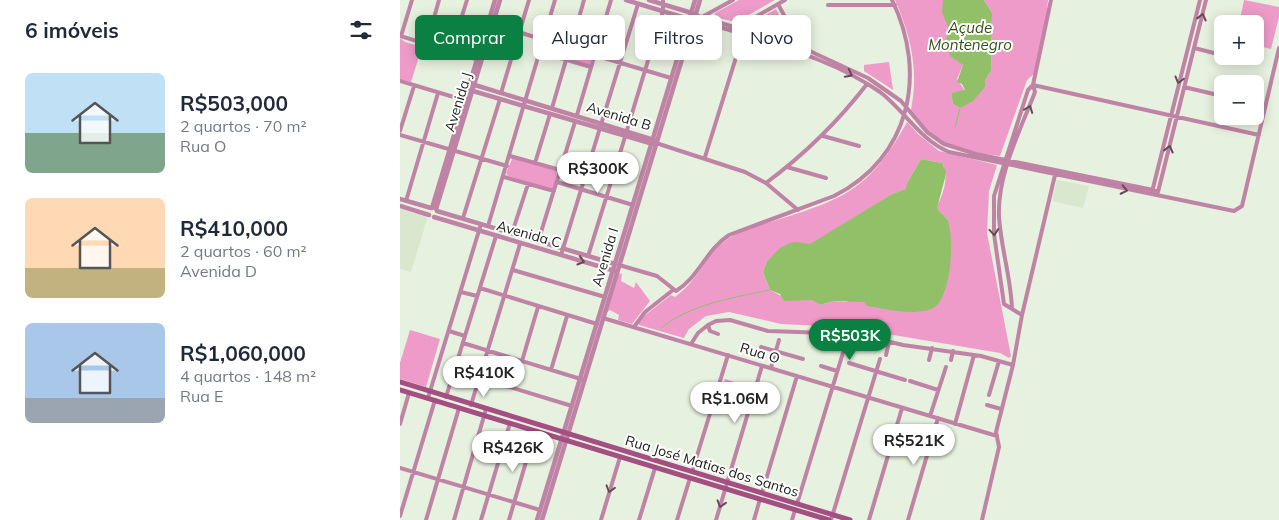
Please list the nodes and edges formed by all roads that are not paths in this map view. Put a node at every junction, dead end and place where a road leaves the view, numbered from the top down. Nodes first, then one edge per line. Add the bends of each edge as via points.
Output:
1 (412, 0) edge
2 (439, 0) edge
3 (467, 0) edge
4 (494, 0) edge
5 (500, 0) edge
6 (529, 0) edge
7 (555, 0) edge
8 (584, 0) edge
9 (611, 0) edge
10 (626, 0) edge
11 (650, 0) edge
12 (695, 0) edge
13 (700, 0) edge
14 (733, 0) edge
15 (785, 0) edge
16 (892, 0) edge
17 (1051, 0) edge
18 (1200, 0) edge
19 (1206, 0) edge
20 (663, 2) edge
21 (638, 4) junction
22 (778, 4) junction
23 (828, 5) dead end
24 (895, 5) junction
25 (663, 11) junction
26 (435, 15) edge
27 (462, 15) edge
28 (489, 15) edge
29 (496, 15) edge
30 (551, 15) edge
31 (580, 15) edge
32 (606, 15) edge
33 (682, 15) edge
34 (688, 15) edge
35 (692, 15) edge
36 (693, 15) edge
37 (706, 15) edge
38 (760, 15) edge
39 (784, 15) edge
40 (523, 20) edge
41 (401, 36) edge
42 (415, 40) edge
43 (1194, 48) junction
44 (1279, 48) edge
45 (811, 52) edge
46 (1214, 53) edge
47 (811, 58) edge
48 (476, 60) edge
49 (479, 60) edge
50 (511, 60) edge
51 (538, 60) edge
52 (566, 60) joint
53 (593, 60) edge
54 (613, 60) edge
55 (677, 60) edge
56 (679, 60) edge
57 (735, 60) edge
58 (482, 61) joint
59 (620, 62) junction
60 (591, 67) junction
61 (645, 71) junction
62 (671, 78) junction
63 (400, 81) edge
64 (867, 84) junction
65 (475, 85) junction
66 (1033, 85) junction
67 (414, 86) junction
68 (1184, 87) junction
69 (473, 91) junction
70 (438, 93) junction
71 (501, 93) junction
72 (1214, 94) edge
73 (500, 99) junction
74 (464, 100) junction
75 (526, 100) junction
76 (470, 101) junction
77 (524, 106) junction
78 (552, 108) junction
79 (906, 113) junction
80 (550, 114) junction
81 (1170, 114) junction
82 (577, 115) junction
83 (1177, 116) junction
84 (575, 122) junction
85 (602, 122) junction
86 (600, 129) junction
87 (627, 130) junction
88 (400, 133) edge
89 (1259, 135) junction
90 (823, 136) junction
91 (625, 137) junction
92 (653, 138) junction
93 (424, 142) junction
94 (654, 144) junction
95 (859, 146) dead end
96 (449, 149) junction
97 (455, 151) junction
98 (510, 156) junction
99 (705, 157) junction
100 (481, 159) junction
101 (989, 159) junction
102 (1007, 159) junction
103 (535, 162) junction
104 (1006, 165) junction
105 (506, 166) junction
106 (787, 167) junction
107 (560, 170) junction
108 (1055, 175) junction
109 (504, 177) junction
110 (826, 178) dead end
111 (557, 182) junction
112 (766, 183) junction
113 (528, 184) junction
114 (581, 188) junction
115 (1152, 190) junction
116 (554, 191) junction
117 (1158, 191) junction
118 (607, 196) junction
119 (997, 196) junction
120 (1151, 196) junction
121 (1157, 197) junction
122 (400, 199) edge
123 (406, 201) junction
124 (633, 204) junction
125 (400, 206) edge
126 (434, 209) junction
127 (798, 210) junction
128 (429, 214) junction
129 (434, 217) junction
130 (463, 218) junction
131 (481, 224) junction
132 (488, 226) junction
133 (479, 231) junction
134 (512, 233) junction
135 (496, 236) junction
136 (538, 242) junction
137 (520, 244) junction
138 (563, 248) junction
139 (561, 255) junction
140 (588, 256) junction
141 (617, 265) junction
142 (513, 270) junction
143 (615, 271) junction
144 (480, 288) junction
145 (674, 291) junction
146 (461, 292) junction
147 (477, 296) junction
148 (505, 296) junction
149 (604, 297) junction
150 (538, 307) junction
151 (1012, 309) junction
152 (1022, 315) junction
153 (567, 316) junction
154 (603, 318) junction
155 (596, 324) junction
156 (708, 325) junction
157 (634, 328) junction
158 (449, 331) junction
159 (850, 333) junction
160 (718, 334) dead end
161 (864, 335) junction
162 (465, 336) junction
163 (779, 340) dead end
164 (889, 342) junction
165 (463, 343) junction
166 (692, 344) junction
167 (761, 347) dead end
168 (860, 348) dead end
169 (932, 348) junction
170 (953, 350) junction
171 (488, 351) junction
172 (776, 351) junction
173 (728, 355) junction
174 (886, 355) dead end
175 (974, 355) junction
176 (803, 359) dead end
177 (880, 360) dead end
178 (929, 360) dead end
179 (951, 360) dead end
180 (522, 361) junction
181 (1000, 361) junction
182 (849, 363) dead end
183 (1013, 365) junction
184 (762, 366) junction
185 (821, 366) dead end
186 (946, 366) dead end
187 (771, 368) junction
188 (551, 370) junction
189 (837, 370) junction
190 (876, 371) junction
191 (797, 376) junction
192 (480, 378) junction
193 (582, 380) junction
194 (400, 382) edge
195 (831, 387) junction
196 (400, 390) edge
197 (938, 390) junction
198 (430, 392) junction
199 (409, 393) junction
200 (989, 395) dead end
201 (446, 397) junction
202 (428, 398) junction
203 (868, 398) junction
204 (435, 400) junction
205 (471, 405) junction
206 (987, 405) dead end
207 (572, 406) junction
208 (460, 408) junction
209 (902, 408) junction
210 (1001, 409) junction
211 (486, 412) junction
212 (930, 416) junction
213 (938, 418) junction
214 (510, 423) junction
215 (400, 424) edge
216 (955, 424) junction
217 (535, 431) junction
218 (565, 436) junction
219 (997, 436) junction
220 (620, 457) junction
221 (400, 468) edge
222 (655, 468) junction
223 (555, 469) junction
224 (413, 472) junction
225 (691, 475) junction
226 (438, 479) junction
227 (727, 486) junction
228 (464, 487) junction
229 (488, 495) junction
230 (761, 496) junction
231 (514, 502) junction
232 (796, 507) junction
233 (540, 510) junction
234 (400, 516) edge
235 (831, 518) edge
236 (426, 520) edge
237 (454, 520) edge
238 (481, 520) edge
239 (509, 520) edge
240 (537, 520) edge
241 (542, 520) edge
242 (601, 520) edge
243 (639, 520) edge
244 (677, 520) edge
245 (716, 520) edge
246 (754, 520) edge
247 (792, 520) edge
248 (850, 520) edge
249 (869, 520) edge
250 (908, 520) edge
251 (982, 520) edge

1 - 41 street
2 - 26 street
3 - 27 street
4 - 28 street, Avenida J
5 - 29 street, Avenida J
6 - 40 street
7 - 30 street
8 - 31 street
9 - 32 street
10 - 21 street
11 - 20 street
12 - 35 street, Avenida I
13 - 36 street, Avenida I
14 - 37 street
15 - 22 street
16 - 24 street
17 - 66 street
18 -> 81 street
43 -> 19 street
20 - 25 street
20 - 34 street
21 - 25 street
21 - 59 street
22 - 38 street
22 - 39 street
23 - 24 street
24 - 79 street via 909,58 910,90
25 - 33 street
25 - 61 street
41 - 42 street
43 - 46 street
43 - 68 street
44 - 89 street
45 - 79 street via 868,78 901,101
47 -> 64 street
48 - 74 street, Avenida J
49 - 58 street
50 - 71 street
51 - 75 street
52 - 60 street
52 - 78 street
53 - 60 street
54 - 59 street
55 - 62 street, Avenida I
56 - 94 street, Avenida I
57 - 99 street
58 - 65 street, Avenida J
59 - 61 street
59 - 85 street
60 - 82 street
61 - 62 street
61 - 87 street
62 - 92 street, Avenida I
63 - 67 street
64 - 79 street
64 - 90 street
65 - 69 street, Avenida J
65 - 71 street, Avenida B
66 - 81 street
66 - 102 street via 1035,92
67 - 70 street
67 - 88 street
68 - 72 street
68 - 83 street
69 - 73 street, Avenida B
69 - 76 street, Avenida J
70 - 74 street
70 - 93 street
71 - 75 street, Avenida B
73 - 77 street, Avenida B
73 - 100 street
74 - 76 street
74 - 96 street, Avenida J
75 - 77 street
75 - 78 street, Avenida B
76 - 97 street, Avenida J
77 - 80 street, Avenida B
77 - 98 street
78 - 82 street, Avenida B
79 - 101 street via 944,144
79 - 127 street via 888,150 866,174 842,192
80 - 84 street, Avenida B
80 - 103 street
81 - 83 street
81 - 115 street
82 - 85 street, Avenida B
83 - 89 street
117 -> 83 street
84 - 86 street, Avenida B
84 - 107 street
85 - 86 street
85 - 87 street, Avenida B
86 - 91 street, Avenida B
86 - 114 street
87 - 92 street, Avenida B
88 - 93 street
89 - 121 street via 1240,209 1229,210
90 - 95 street
90 - 106 street
91 - 94 street, Avenida B
91 - 118 street
92 - 94 street, Avenida I
93 - 96 street
93 - 123 street
94 - 99 street
94 - 124 street, Avenida I
94 - 141 street, Avenida I
96 - 97 street
96 - 126 street, Avenida J
97 - 100 street
97 - 126 street, Avenida J
98 - 103 street
98 - 105 street
99 - 112 street via 733,166
100 - 105 street
100 - 130 street
101 - 102 street
101 - 104 street
102 - 104 street
102 - 115 street
103 - 107 street
104 - 108 street
104 - 119 street
105 - 109 street
106 - 110 street
106 - 112 street
107 - 111 street
108 -> 120 street
108 - 152 street
109 - 113 street
109 - 132 street
111 - 114 street
111 - 116 street
112 - 127 street
113 - 116 street
113 - 134 street
114 - 118 street
114 - 138 street
115 - 117 street
115 - 120 street
116 - 136 street
117 - 121 street
118 - 124 street
118 - 140 street
119 - 151 street
119 -> 151 street via 994,234 1004,304
120 - 121 street
122 - 123 street, Avenida C
123 - 126 street, Avenida C
124 - 141 street, Avenida I
125 - 128 street
126 - 128 street
126 - 129 street
126 - 130 street, Avenida C
127 - 145 street via 728,235 710,252 694,276
128 - 129 street, Avenida C
129 - 133 street, Avenida C
130 - 131 street, Avenida C
131 - 132 street, Avenida C
131 - 133 street
132 - 134 street, Avenida C
133 - 135 street, Avenida C
133 - 146 street
134 - 136 street, Avenida C
135 - 137 street, Avenida C
135 - 144 street
136 - 138 street, Avenida C
137 - 139 street, Avenida C
137 - 142 street
138 - 139 street
138 - 140 street, Avenida C
139 -> 143 street, Avenida C
140 - 141 street, Avenida C
141 - 143 street, Avenida I
141 - 145 street via 662,278
142 - 148 street
142 - 149 street
143 - 149 street, Avenida I
143 - 154 street, Avenida I
144 - 147 street
144 - 148 street
145 - 157 street via 645,312
146 - 147 street
146 - 158 street
147 - 162 street
148 - 150 street
148 - 171 street
149 - 155 street, Avenida I
150 - 153 street
150 - 180 street
151 - 152 street
152 - 183 street
153 - 155 street
153 - 188 street
154 - 157 street, Rua O
154 - 193 street, Avenida I
155 - 193 street, Avenida I
156 - 159 street via 730,320 768,331
156 - 160 street via 710,331
156 - 166 street
157 - 166 street, Rua O
158 - 162 street
158 - 198 street
159 - 161 street
159 - 189 street
161 - 164 street
161 - 168 street
162 - 165 street
163 - 172 street
164 - 169 street
164 - 174 street
165 - 171 street
165 - 201 street
166 - 173 street, Rua O
167 - 172 street
169 - 170 street
169 - 178 street
170 - 175 street
170 - 179 street
171 - 180 street
171 - 192 street
172 - 176 street
172 - 187 street
173 - 184 street, Rua O
173 - 225 street
175 - 181 street
175 - 216 street
177 - 190 street
180 - 188 street
181 - 183 street
181 - 200 street
182 - 190 street
183 - 210 street
184 - 187 street, Rua O
184 - 227 street
185 - 189 street
186 - 197 street
187 - 191 street, Rua O
188 - 193 street
189 - 195 street
190 - 197 street
190 - 203 street
191 - 195 street, Rua O
191 - 230 street
192 - 205 street
192 - 207 street
193 - 207 street, Avenida I
193 - 218 street, Avenida I
194 - 198 main road
195 - 203 street, Rua O
195 - 232 street
196 - 199 main road
197 - 212 street
198 - 201 main road
198 - 202 street
199 - 202 main road
199 - 215 street
201 - 205 main road
202 - 204 main road
203 - 209 street, Rua O
203 - 235 street
204 - 208 main road
204 - 224 street
205 - 211 main road
206 - 210 street
207 - 218 street, Avenida I
208 - 211 main road
208 - 226 street
209 - 212 street, Rua O
209 - 249 street
210 - 219 street
211 - 214 main road
211 - 218 main road
211 - 228 street
212 - 213 street, Rua O
213 - 216 street, Rua O
213 - 250 street
214 - 217 main road
214 - 229 street
216 - 219 street, Rua O
217 - 218 main road
217 - 231 street
218 - 220 main road, Rua José Matias dos Santos
218 - 223 street, Avenida I
218 - 225 main road, Rua José Matias dos Santos
219 - 251 street via 999,451
220 - 222 main road, Rua José Matias dos Santos
220 -> 242 street
221 - 224 street
222 - 225 main road, Rua José Matias dos Santos
222 - 243 street
223 - 233 street, Avenida I
223 - 241 street, Avenida I
224 - 226 street
224 - 234 street
225 - 227 main road, Rua José Matias dos Santos
225 - 244 street
226 - 228 street
226 - 236 street
227 - 230 main road, Rua José Matias dos Santos
227 -> 245 street
228 - 229 street
228 - 237 street
229 - 231 street
229 - 238 street
230 - 232 main road, Rua José Matias dos Santos
230 - 246 street
231 - 233 street
231 - 239 street
232 - 235 main road, Rua José Matias dos Santos
232 - 247 street
233 - 240 street, Avenida I
235 - 248 main road, Rua José Matias dos Santos

